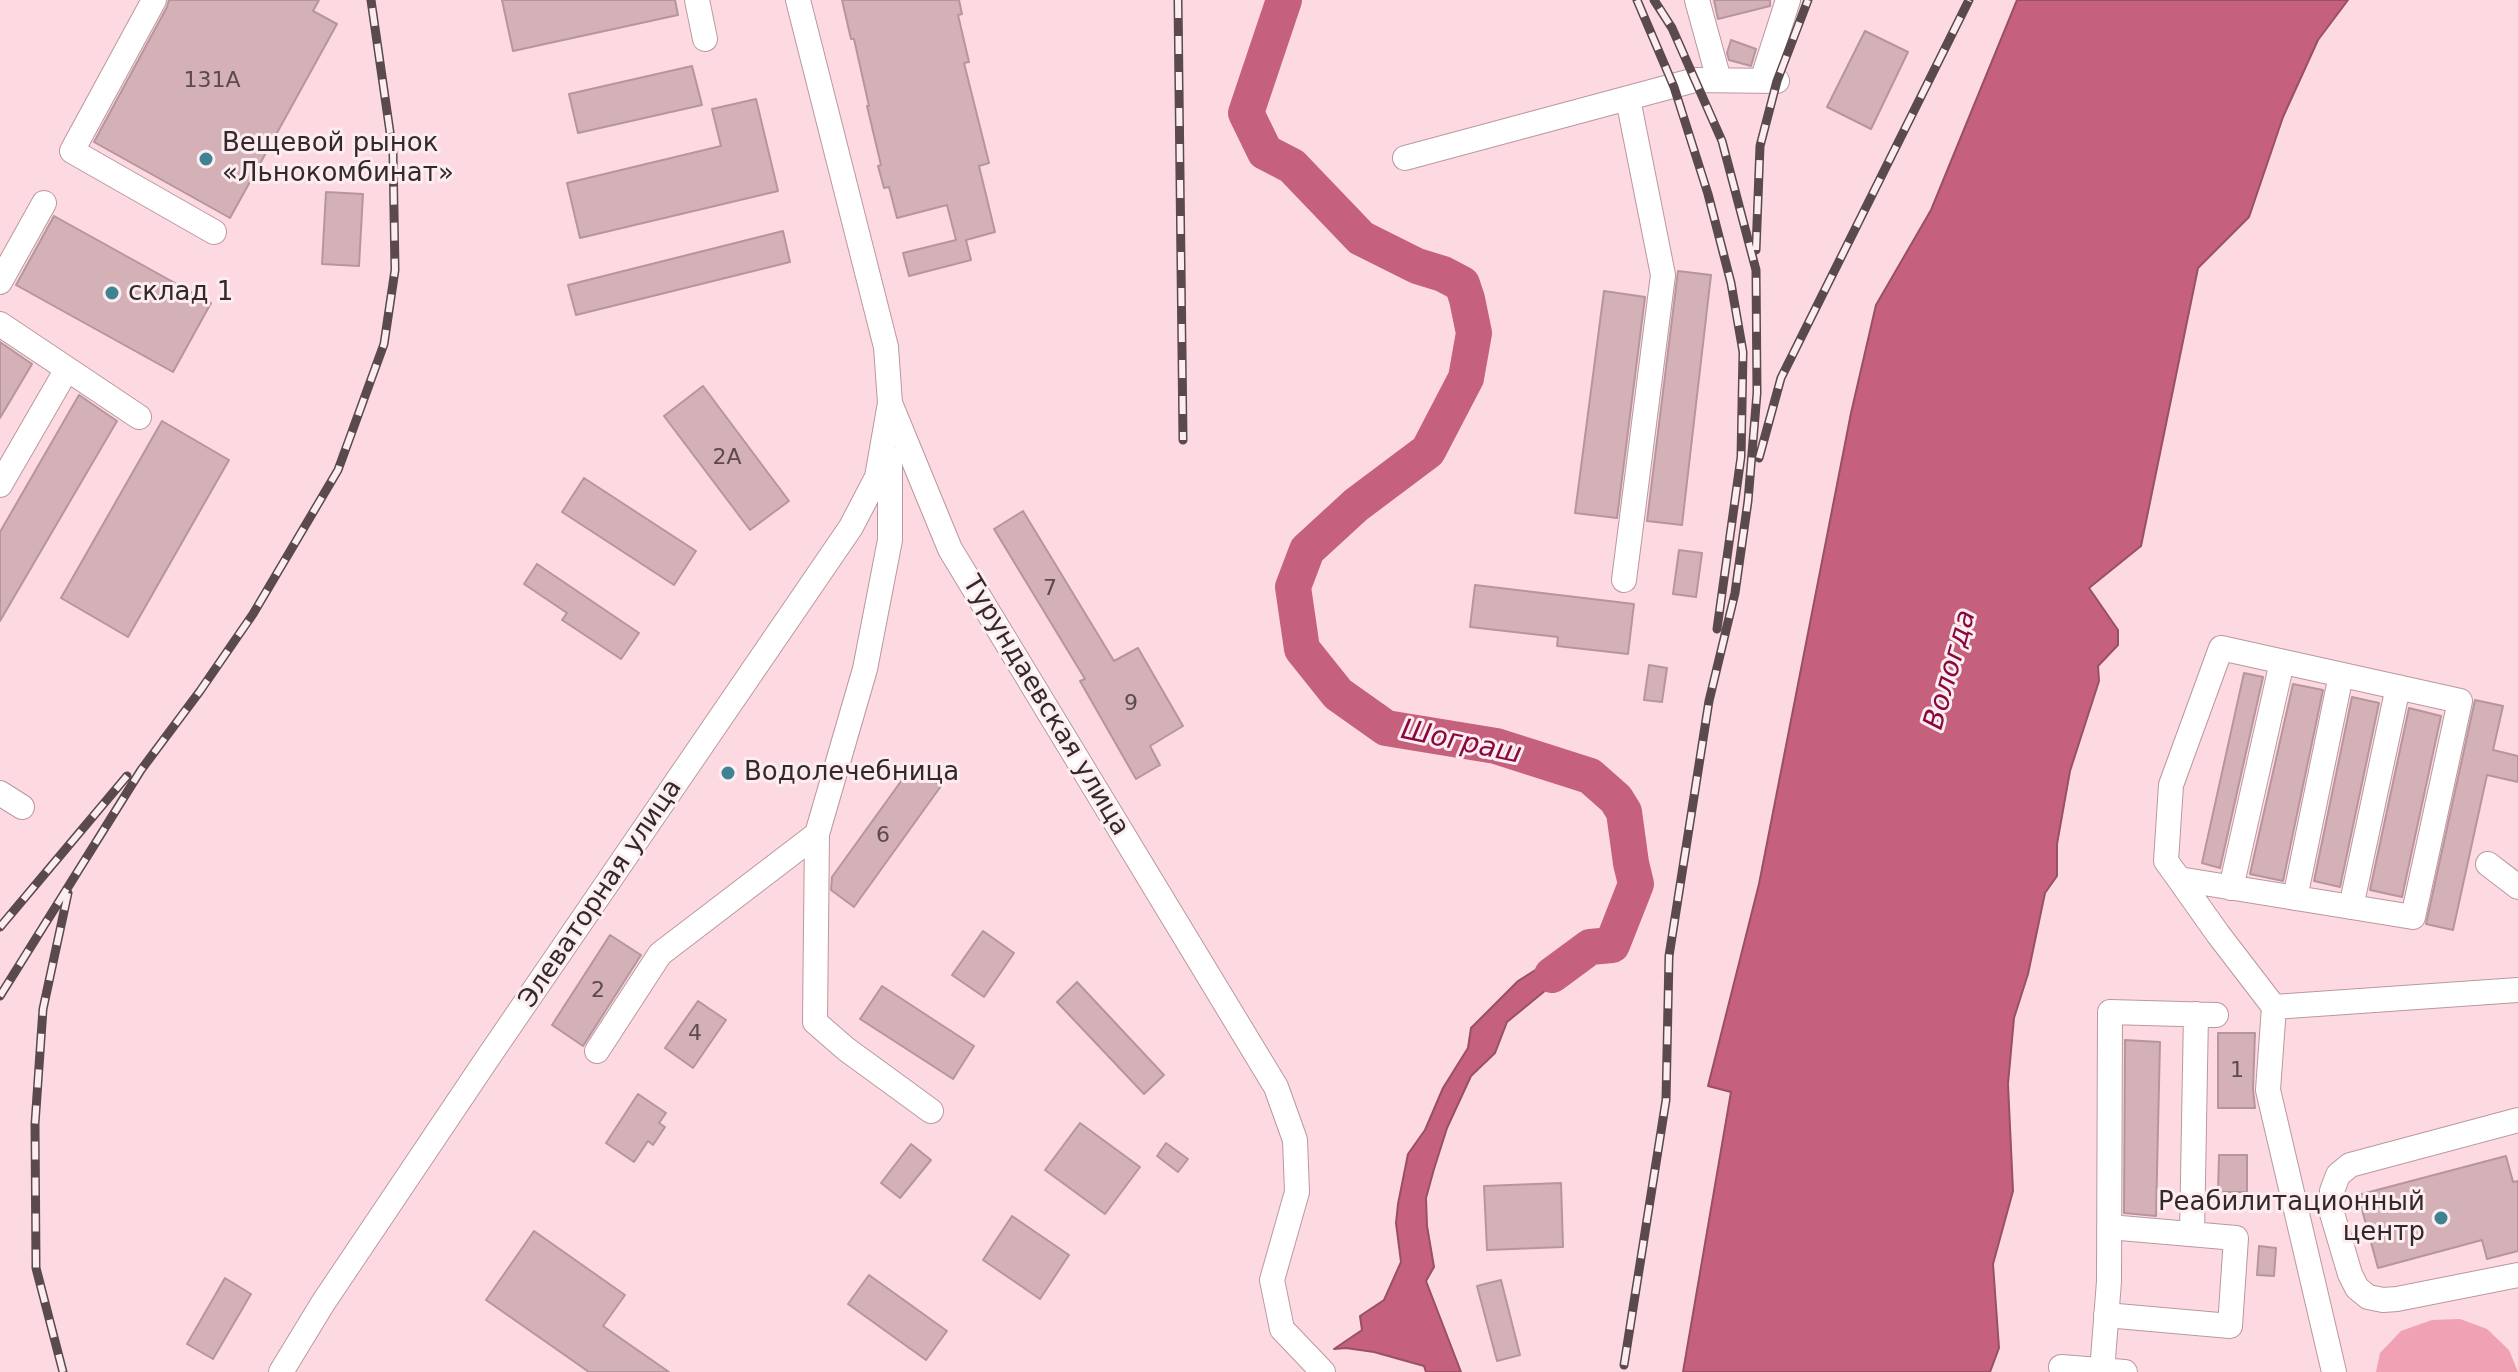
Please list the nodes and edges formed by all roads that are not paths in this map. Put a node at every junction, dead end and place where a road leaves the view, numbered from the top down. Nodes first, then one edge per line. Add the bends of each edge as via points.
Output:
1 (154, 0) edge
2 (697, 0) edge
3 (798, 0) edge
4 (1697, 0) edge
5 (1788, 0) edge
6 (705, 39) dead end
7 (1719, 80) junction
8 (1628, 99) junction
9 (1405, 158) dead end
10 (44, 203) dead end
11 (214, 232) dead end
12 (0, 282) edge
13 (0, 324) edge
14 (67, 369) junction
15 (890, 403) junction
16 (139, 417) dead end
17 (0, 485) edge
18 (1624, 580) dead end
19 (2282, 662) junction
20 (2341, 675) junction
21 (2398, 687) junction
22 (0, 793) edge
23 (22, 807) dead end
24 (817, 834) junction
25 (2488, 864) dead end
26 (2179, 879) junction
27 (2518, 887) edge
28 (2231, 888) junction
29 (2295, 898) junction
30 (2351, 907) junction
31 (2518, 990) edge
32 (2274, 1007) junction
33 (597, 1051) dead end
34 (931, 1111) dead end
35 (2518, 1120) edge
36 (2109, 1227) junction
37 (2192, 1234) junction
38 (2518, 1275) edge
39 (2106, 1315) junction
40 (2061, 1367) dead end
41 (2110, 1371) edge
42 (281, 1372) edge
43 (1323, 1372) edge
44 (2334, 1372) edge

1 - 11 street via 72,151
2 - 6 street
3 - 15 street, Турундаевская улица via 886,347
4 - 7 street
5 - 7 street via 1770,81
7 - 8 street via 1695,80
8 - 9 street
8 - 18 street via 1663,275
10 - 12 street
13 - 14 street
14 - 16 street
14 - 17 street
15 - 24 street via 890,540 865,669
15 - 42 street, Элеваторная улица via 877,477 851,527 478,1072
15 - 43 street, Турундаевская улица via 950,549 1276,1087 1295,1140 1297,1192 1272,1280 1282,1329
19 - 20 street
19 - 26 street via 2221,648 2171,785 2166,861
19 - 28 street
20 - 21 street
20 - 29 street
21 - 30 street
21 - 30 street via 2460,701 2413,917
22 - 23 street
24 - 33 street via 660,954
24 - 34 street via 815,1022
25 - 27 street
26 - 28 street
26 - 32 street
28 - 29 street
29 - 30 street
31 - 32 street
32 - 44 street via 2268,1090
35 - 38 street via 2350,1165 2338,1175 2331,1210 2350,1274 2368,1297 2397,1299
36 - 37 street
36 - 37 street via 2110,1012 2206,1015
36 - 39 street
37 - 39 street via 2236,1238 2230,1326
39 - 41 street
40 - 41 street

